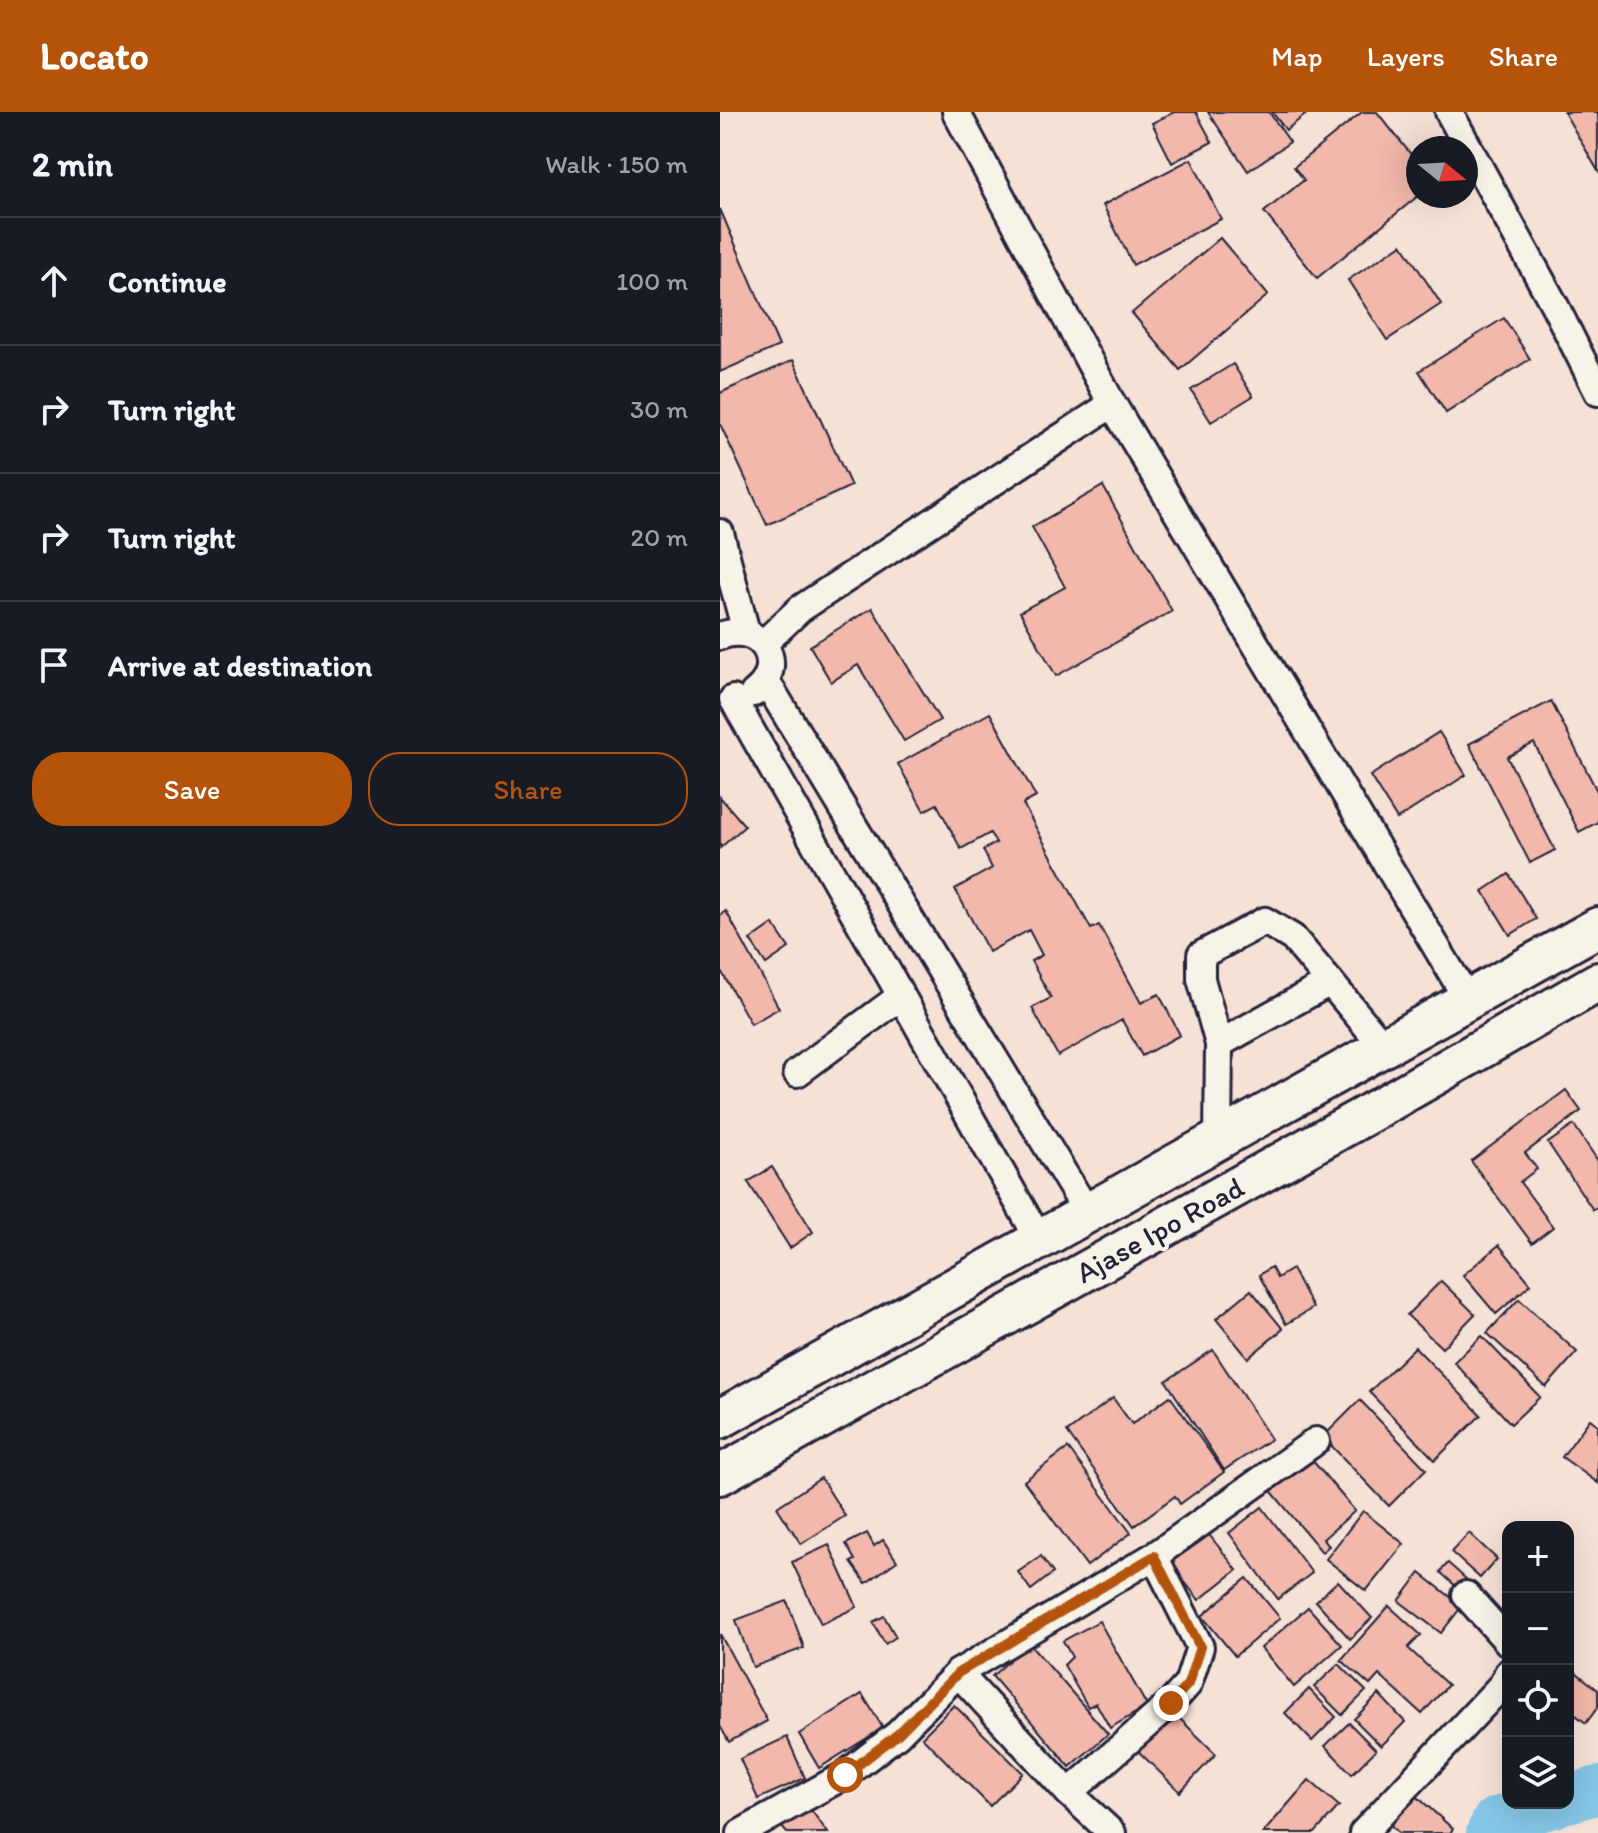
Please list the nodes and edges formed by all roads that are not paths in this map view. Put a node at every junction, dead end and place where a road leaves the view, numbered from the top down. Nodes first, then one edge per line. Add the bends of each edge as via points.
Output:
1 (956, 112) edge
2 (1449, 112) edge
3 (1598, 392) edge
4 (1112, 404) junction
5 (720, 533) edge
6 (720, 636) edge
7 (755, 638) junction
8 (766, 681) junction
9 (727, 697) edge
10 (1598, 927) edge
11 (1330, 982) junction
12 (1593, 994) edge
13 (901, 996) junction
14 (1468, 1000) junction
15 (1219, 1044) junction
16 (1384, 1047) junction
17 (797, 1073) dead end
18 (1218, 1139) junction
19 (1087, 1212) junction
20 (1039, 1239) junction
21 (720, 1419) edge
22 (1316, 1441) dead end
23 (720, 1475) edge
24 (1154, 1556) junction
25 (1466, 1595) dead end
26 (1502, 1635) edge
27 (958, 1673) junction
28 (1502, 1685) edge
29 (1069, 1793) junction
30 (741, 1833) edge
31 (1112, 1833) edge
32 (1363, 1833) edge

1 - 4 street
2 - 3 street
4 - 7 street
4 - 14 street
5 - 7 street
6 - 7 street via 732,631
7 - 8 street via 769,656
8 - 9 street via 746,697
8 - 19 street
9 - 13 street
10 - 14 highway, Ajase Ipo Road
11 - 15 street
11 - 15 street via 1293,938 1265,921 1201,955 1201,979
11 - 16 street
12 - 23 highway, Ajase Ipo Road
13 - 17 street
13 - 20 street
14 - 16 highway, Ajase Ipo Road
15 - 18 street
16 - 18 highway, Ajase Ipo Road
18 - 19 highway, Ajase Ipo Road
19 - 20 highway, Ajase Ipo Road
20 - 21 highway, Ajase Ipo Road
22 - 24 street
24 - 27 street
24 - 29 street via 1200,1647 1195,1667 1171,1703
25 - 26 street
27 - 29 street
27 - 30 street via 898,1734 845,1775
28 - 32 street
29 - 31 street

